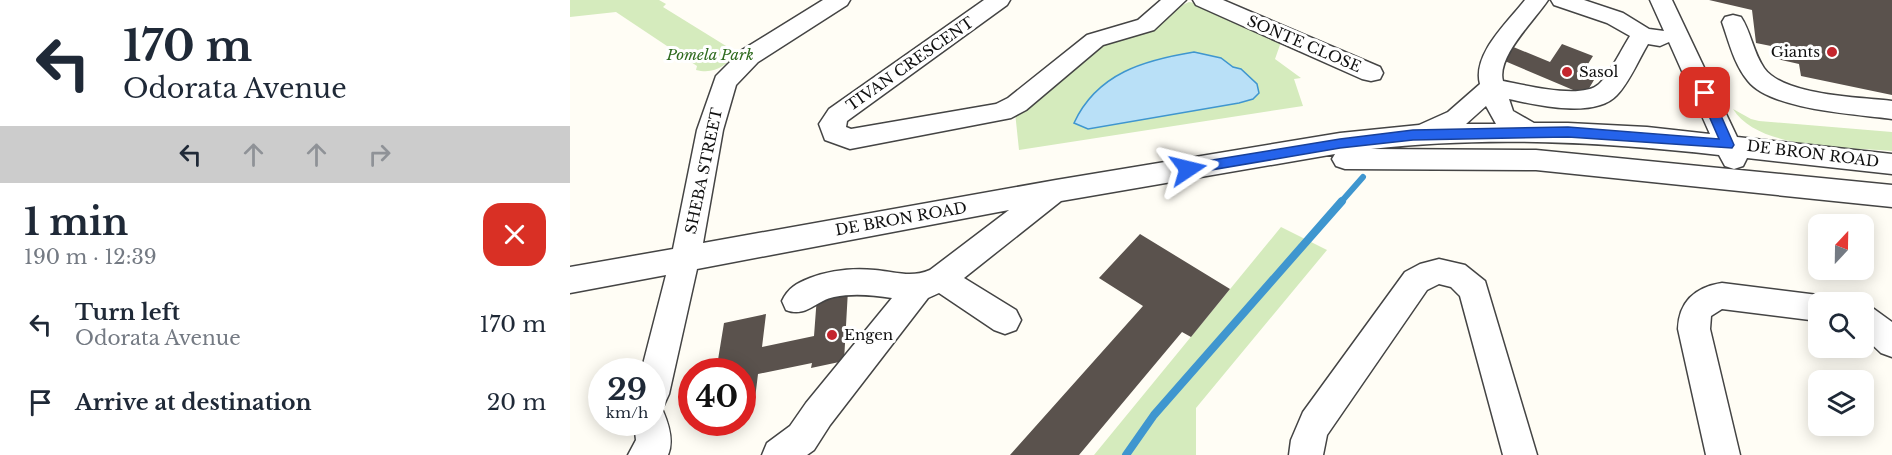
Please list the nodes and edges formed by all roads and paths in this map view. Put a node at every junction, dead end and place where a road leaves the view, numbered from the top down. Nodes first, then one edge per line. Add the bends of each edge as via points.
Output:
1 (838, 0) edge
2 (1175, 0) edge
3 (1204, 0) edge
4 (1537, 0) edge
5 (1562, 0) edge
6 (1661, 0) edge
7 (984, 3) edge
8 (1733, 22) dead end
9 (1642, 35) junction
10 (1680, 41) junction
11 (1371, 73) dead end
12 (1492, 87) junction
13 (1892, 110) edge
14 (1528, 132) junction
15 (1413, 135) junction
16 (1727, 145) junction
17 (1232, 161) junction
18 (1892, 164) edge
19 (1744, 180) junction
20 (1056, 191) junction
21 (1892, 196) edge
22 (685, 258) junction
23 (570, 280) edge
24 (929, 284) junction
25 (797, 302) dead end
26 (1808, 307) edge
27 (1005, 320) dead end
28 (1874, 326) edge
29 (1892, 343) edge
30 (661, 358) edge
31 (779, 455) edge
32 (1306, 455) edge
33 (1520, 455) edge
34 (1723, 455) edge

1 - 22 street, SHEBA STREET via 750,56 725,82 710,130
2 - 7 street, TIVAN CRESCENT via 1141,27 1095,40 1002,112 850,139 834,133 832,124 838,114
3 - 11 street, SONTE CLOSE
4 - 12 street via 1490,64
5 - 9 street via 1615,18
6 - 10 street
8 - 13 street via 1756,75 1765,85 1795,96
9 - 10 street
9 - 12 street via 1608,90 1592,99 1566,99
10 - 16 street
12 - 14 street via 1504,117
12 - 15 street via 1449,123
14 - 15 street, DE BRON ROAD
14 - 16 street, DE BRON ROAD via 1624,135
15 - 17 street, DE BRON ROAD
16 - 18 street, DE BRON ROAD
16 - 19 street
17 - 19 street, DE BRON ROAD via 1536,160
17 - 20 street, DE BRON ROAD
19 - 21 street, DE BRON ROAD
20 - 22 street, DE BRON ROAD
20 - 24 street
22 - 23 street, DE BRON ROAD
22 - 30 street, SHEBA STREET
24 - 25 street via 854,282 809,291
24 - 27 street
24 - 31 street via 825,405 802,438
26 - 34 street via 1722,296 1707,299 1698,308 1694,328
28 - 29 street
32 - 33 street via 1315,424 1416,281 1431,271 1440,271 1460,276 1474,290

